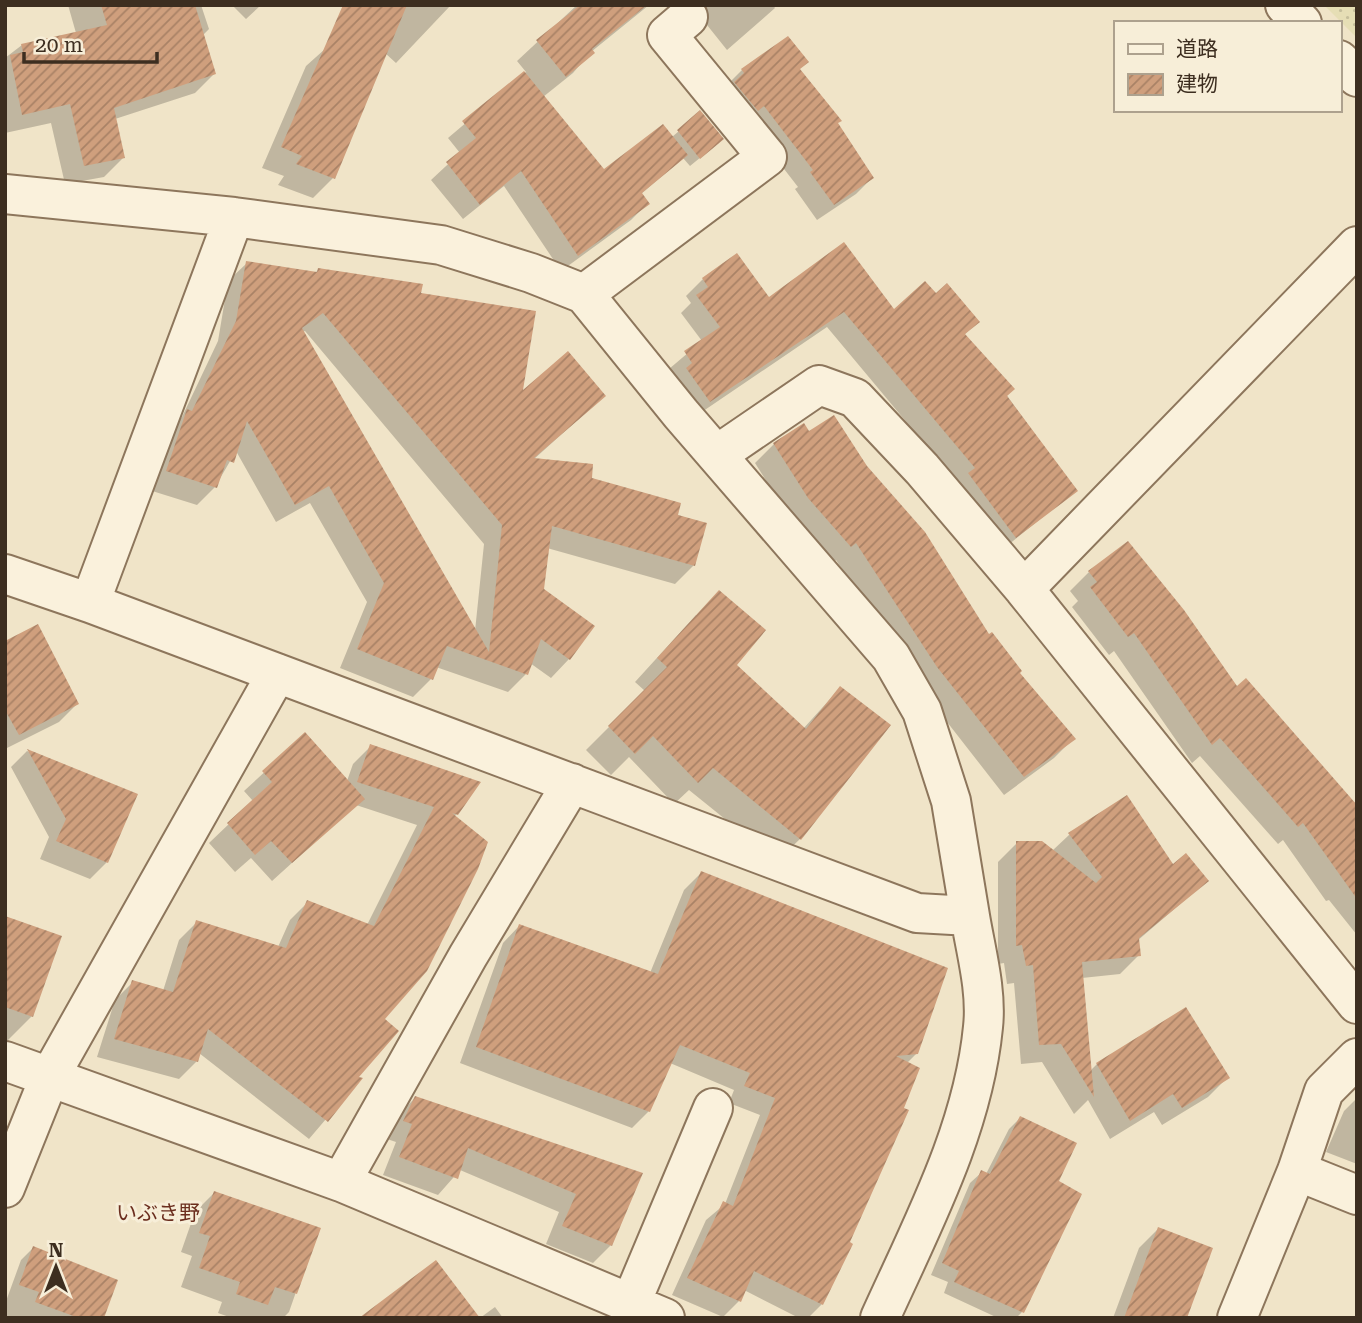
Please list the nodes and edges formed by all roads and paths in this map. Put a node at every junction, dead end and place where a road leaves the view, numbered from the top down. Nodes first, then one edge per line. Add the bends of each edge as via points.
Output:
1 (1285, 5) edge
2 (1300, 21) edge
3 (666, 34) dead end
4 (1341, 62) edge
5 (1357, 78) edge
6 (5, 194) edge
7 (234, 217) junction
8 (1357, 246) edge
9 (584, 294) junction
10 (718, 454) junction
11 (5, 574) edge
12 (1024, 589) junction
13 (90, 603) junction
14 (277, 673) junction
15 (572, 783) junction
16 (970, 916) junction
17 (1357, 1003) edge
18 (1357, 1058) edge
19 (5, 1061) edge
20 (50, 1076) junction
21 (713, 1108) dead end
22 (1297, 1171) junction
23 (341, 1182) junction
24 (5, 1188) edge
25 (1357, 1195) edge
26 (648, 1310) edge
27 (880, 1318) edge
28 (1237, 1318) edge

1 - 2 street
3 - 9 street via 767,157
4 - 5 street
6 - 7 street
7 - 9 street via 441,245
7 - 13 street
8 - 12 street
9 - 10 street
10 - 12 street via 819,385 855,398
10 - 16 street via 891,657 922,711 951,801
11 - 13 street
12 - 17 street
13 - 14 street
14 - 15 street
14 - 20 street
15 - 16 street via 917,912
15 - 23 street
16 - 27 street via 981,974 984,1025 971,1102
18 - 22 street via 1324,1091
19 - 20 street
20 - 23 street
20 - 24 street
21 - 26 street
22 - 25 street
22 - 28 street
23 - 26 street

